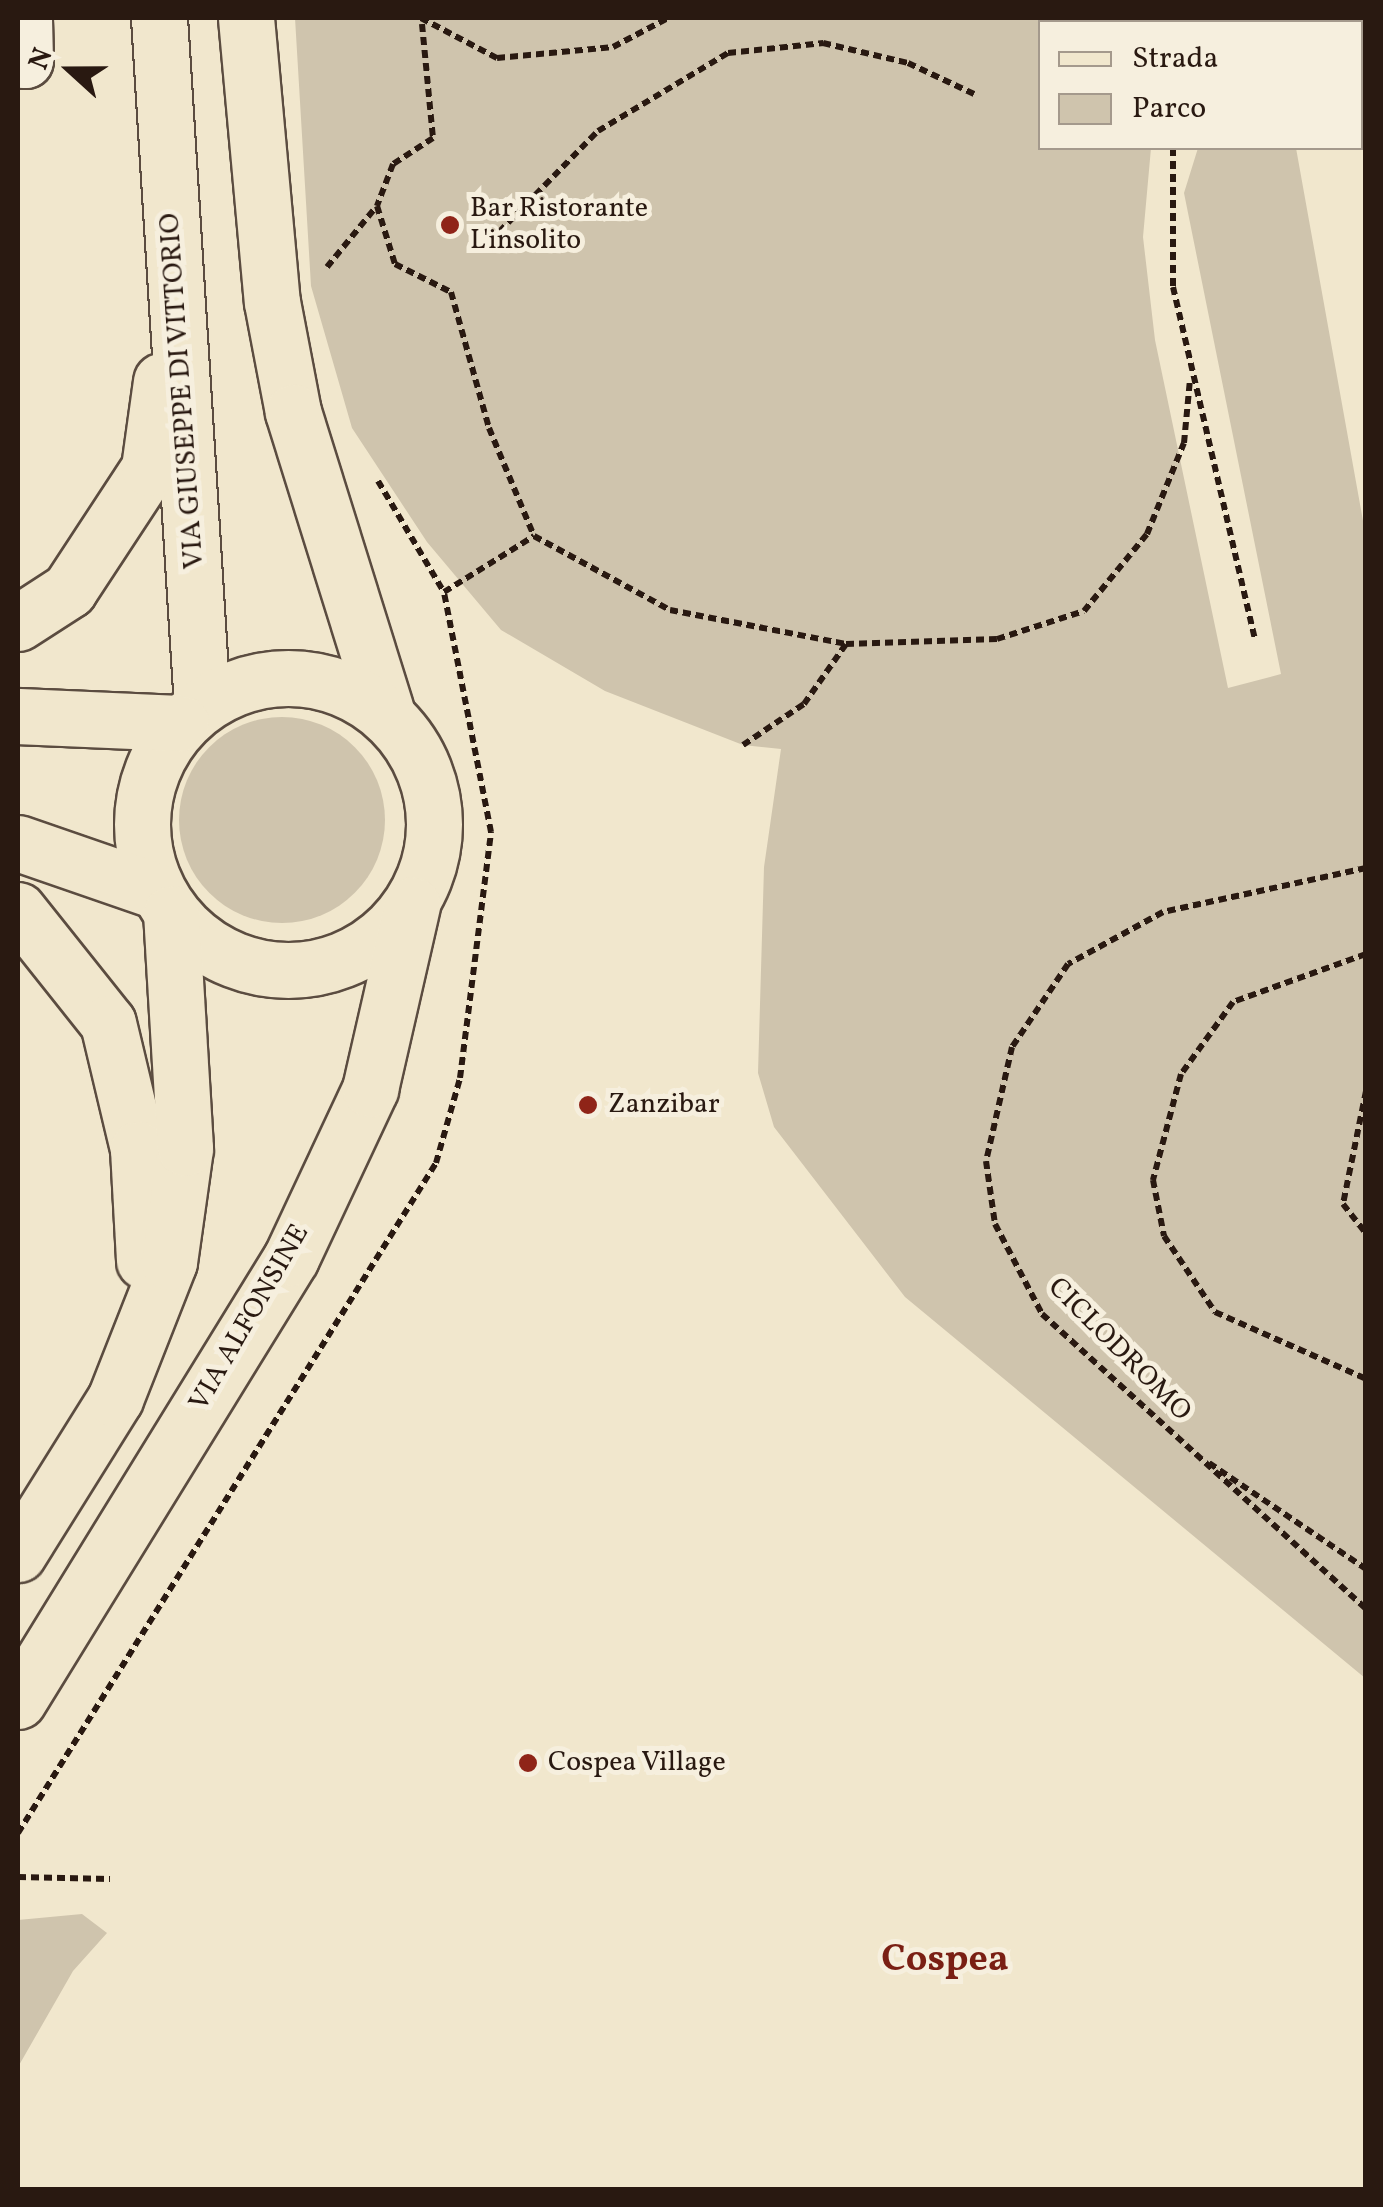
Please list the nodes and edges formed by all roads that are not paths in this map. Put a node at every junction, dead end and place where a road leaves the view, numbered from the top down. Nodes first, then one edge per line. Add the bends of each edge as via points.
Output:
1 (159, 18) edge
2 (246, 18) edge
3 (172, 304) junction
4 (18, 623) edge
5 (191, 714) junction
6 (387, 714) junction
7 (18, 716) edge
8 (18, 843) edge
9 (164, 902) junction
10 (412, 904) junction
11 (18, 910) edge
12 (115, 1399) junction
13 (18, 1554) edge
14 (18, 1701) edge

1 - 3 main road, VIA GIUSEPPE DI VITTORIO
2 - 6 main road via 272,302 293,412
3 - 4 main road via 148,468 69,590
3 - 5 main road, VIA GIUSEPPE DI VITTORIO
5 - 6 main road via 236,686 302,678 354,692
5 - 7 main road
5 - 9 main road via 146,786 145,857
6 - 10 main road via 427,774 435,811 434,849
8 - 9 main road
9 - 10 main road via 204,945 246,966 293,972 380,939
9 - 12 main road via 185,1148 168,1262
10 - 14 main road, VIA ALFONSINE via 370,1089 290,1258
11 - 12 main road via 108,1023 138,1149 144,1258
12 - 13 main road

